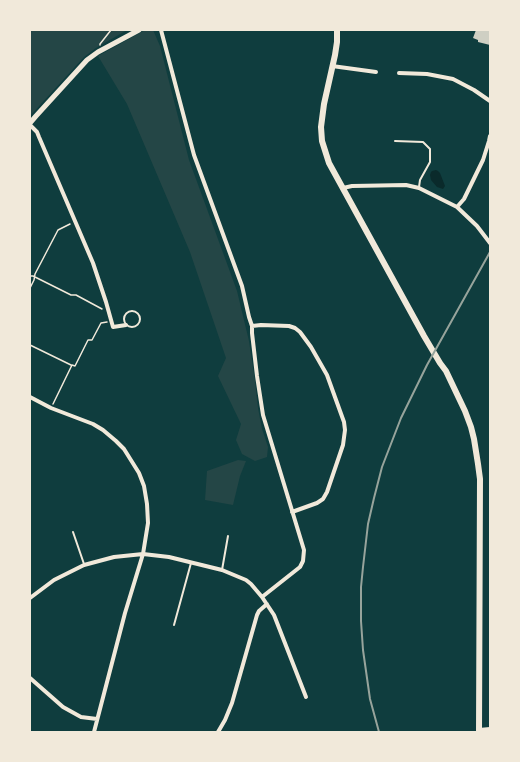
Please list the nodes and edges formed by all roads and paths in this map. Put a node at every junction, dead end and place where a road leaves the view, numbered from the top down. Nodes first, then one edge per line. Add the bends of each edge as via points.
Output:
1 (111, 30) edge
2 (139, 30) edge
3 (162, 30) edge
4 (337, 30) edge
5 (103, 50) junction
6 (332, 66) junction
7 (376, 72) dead end
8 (399, 73) dead end
9 (490, 101) edge
10 (30, 124) edge
11 (490, 136) edge
12 (395, 141) dead end
13 (343, 188) junction
14 (419, 188) junction
15 (457, 207) junction
16 (76, 222) junction
17 (490, 243) edge
18 (30, 276) edge
19 (35, 277) junction
20 (30, 288) edge
21 (97, 306) dead end
22 (101, 323) dead end
23 (126, 325) junction
24 (252, 326) junction
25 (30, 344) edge
26 (72, 365) junction
27 (30, 397) edge
28 (51, 408) junction
29 (292, 512) junction
30 (73, 532) dead end
31 (228, 536) dead end
32 (143, 554) junction
33 (191, 561) junction
34 (84, 565) junction
35 (222, 570) junction
36 (262, 597) junction
37 (30, 598) edge
38 (267, 604) junction
39 (174, 626) dead end
40 (30, 678) edge
41 (306, 697) dead end
42 (97, 719) junction
43 (490, 729) edge
44 (479, 731) edge
45 (94, 732) edge
46 (218, 732) edge

1 - 5 path via 100,44
2 - 5 street
3 - 24 street via 194,155 241,283
4 - 6 main road
5 - 10 street via 87,60
6 - 7 street
6 - 13 main road via 324,104 322,141 329,163
8 - 9 street via 427,74 453,79
10 - 16 street via 39,137
11 - 15 street via 464,199
12 - 14 lane via 423,142 430,149 430,162 420,180
13 - 14 street via 406,185
13 - 44 main road via 424,336 446,371 471,427 480,478
14 - 15 street
15 - 17 street
16 - 19 path via 58,230
16 - 23 street via 93,264 113,327
18 - 19 path
19 - 20 path
19 - 21 path
22 - 26 path via 92,340 88,340 75,366
23 - 23 lane via 133,327 138,324 138,314 132,311 126,314
24 - 29 street via 263,415
24 - 29 street via 290,326 300,332 327,375 344,422 345,438 342,451 323,499
25 - 26 path
26 - 28 path
27 - 28 street
28 - 32 street via 103,430 129,456 144,486 147,504 148,523
29 - 36 street via 304,550 303,561 296,571
30 - 34 lane
31 - 35 lane
32 - 33 street
32 - 34 street via 114,557
32 - 42 street
33 - 35 street
33 - 39 lane
34 - 37 street via 54,580
35 - 36 street via 246,580
36 - 38 street
38 - 41 street via 274,615
38 - 46 street via 257,615 232,702
40 - 42 street via 63,707 81,718
42 - 45 street
43 - 44 street

